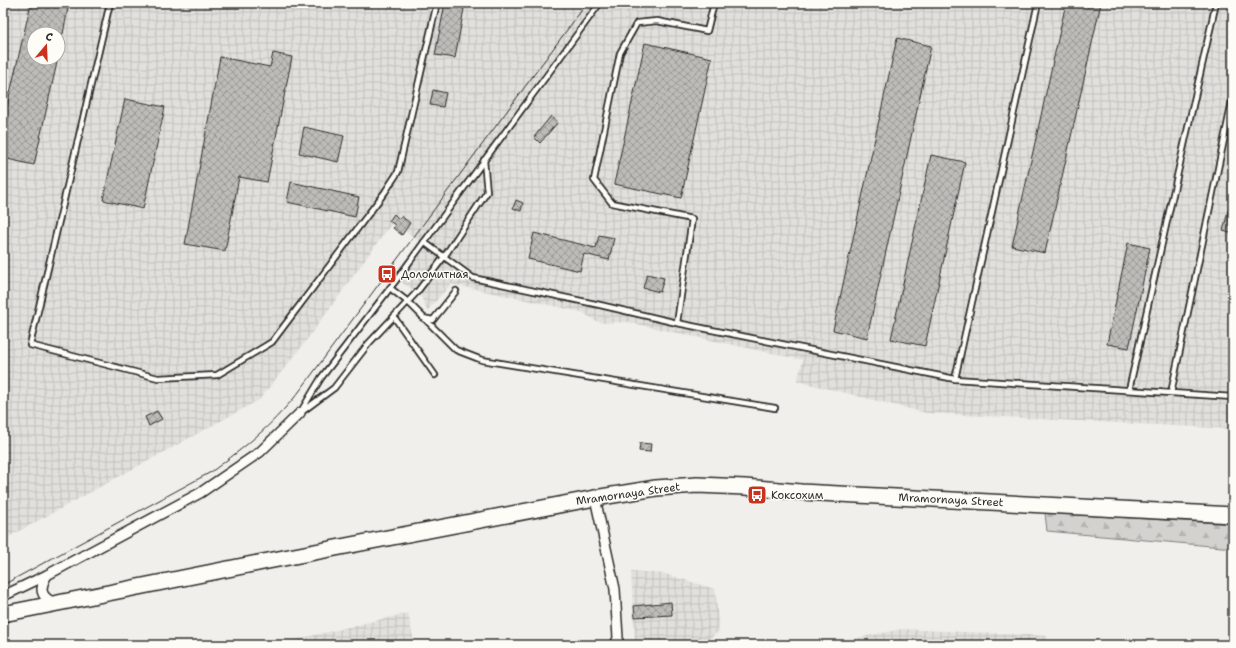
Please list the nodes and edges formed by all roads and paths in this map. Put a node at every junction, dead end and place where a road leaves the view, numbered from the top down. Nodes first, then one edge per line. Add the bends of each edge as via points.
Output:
1 (110, 3) edge
2 (437, 3) edge
3 (600, 3) edge
4 (714, 3) edge
5 (1038, 3) edge
6 (1216, 3) edge
7 (1233, 97) edge
8 (484, 160) junction
9 (424, 242) junction
10 (444, 257) junction
11 (390, 288) junction
12 (456, 291) dead end
13 (408, 302) junction
14 (394, 316) junction
15 (424, 318) junction
16 (677, 323) junction
17 (435, 376) dead end
18 (955, 379) junction
19 (1129, 390) junction
20 (1171, 393) junction
21 (1233, 397) edge
22 (775, 408) dead end
23 (300, 413) junction
24 (595, 498) junction
25 (1233, 515) edge
26 (47, 575) junction
27 (3, 596) edge
28 (55, 604) junction
29 (3, 614) edge
30 (616, 645) edge

1 - 2 lane via 30,345 158,378 217,375 272,342 385,192 398,172
3 - 8 lane
4 - 16 lane via 707,31 657,21 637,23 620,53 594,180 612,203 692,219
5 - 18 lane
6 - 19 lane
7 - 20 lane
8 - 9 lane
8 - 10 lane via 487,192
9 - 10 lane
9 - 11 lane
10 - 13 lane
10 - 16 lane via 473,278
11 - 13 lane
11 - 23 lane via 322,378
12 - 15 lane via 433,320
13 - 14 lane
13 - 15 lane
14 - 17 lane
14 - 23 lane via 334,388
15 - 22 lane via 456,350 482,360
16 - 18 lane
18 - 19 lane
19 - 20 lane
20 - 21 lane
23 - 26 street via 260,452 200,493
24 - 25 main road, Mramornaya Street via 656,488 697,485
24 - 28 main road, Mramornaya Street via 268,560
24 - 30 street via 615,589 618,638
26 - 27 street
26 - 28 street via 42,583 42,592 46,599
28 - 29 main road, Mramornaya Street

